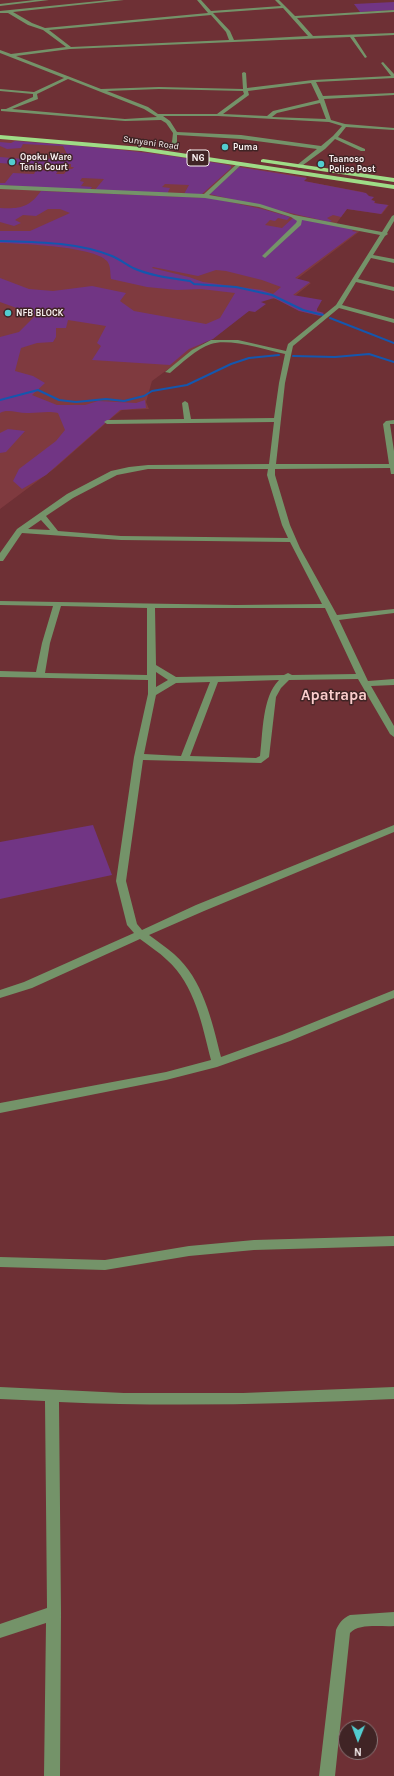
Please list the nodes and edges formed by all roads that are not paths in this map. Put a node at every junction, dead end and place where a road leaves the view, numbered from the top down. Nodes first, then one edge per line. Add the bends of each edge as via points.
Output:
1 (47, 0) edge
2 (122, 0) edge
3 (199, 0) edge
4 (277, 0) edge
5 (0, 5) edge
6 (283, 7) junction
7 (8, 11) junction
8 (0, 12) edge
9 (394, 12) edge
10 (211, 13) junction
11 (294, 17) junction
12 (45, 29) junction
13 (394, 34) edge
14 (351, 36) junction
15 (312, 38) junction
16 (232, 41) junction
17 (70, 48) junction
18 (0, 51) edge
19 (12, 55) junction
20 (365, 57) dead end
21 (383, 63) dead end
22 (244, 73) dead end
23 (69, 77) junction
24 (394, 77) edge
25 (313, 81) junction
26 (0, 90) edge
27 (102, 90) junction
28 (245, 90) junction
29 (35, 93) junction
30 (394, 94) edge
31 (322, 99) junction
32 (1, 110) edge
33 (218, 115) junction
34 (159, 116) junction
35 (183, 116) junction
36 (268, 118) junction
37 (329, 121) junction
38 (168, 122) junction
39 (345, 125) junction
40 (394, 129) edge
41 (0, 132) edge
42 (175, 132) junction
43 (0, 137) edge
44 (336, 137) junction
45 (168, 148) junction
46 (323, 148) junction
47 (363, 150) dead end
48 (204, 152) dead end
49 (255, 160) dead end
50 (239, 164) junction
51 (299, 166) junction
52 (394, 180) edge
53 (0, 187) edge
54 (394, 189) edge
55 (205, 196) junction
56 (293, 216) junction
57 (394, 217) edge
58 (385, 234) junction
59 (264, 256) dead end
60 (369, 256) junction
61 (394, 261) edge
62 (354, 280) junction
63 (394, 290) edge
64 (338, 306) junction
65 (394, 321) edge
66 (288, 353) junction
67 (168, 372) dead end
68 (185, 403) dead end
69 (277, 420) junction
70 (188, 421) junction
71 (107, 422) dead end
72 (394, 422) edge
73 (271, 467) junction
74 (393, 468) edge
75 (42, 516) junction
76 (20, 532) junction
77 (56, 532) junction
78 (292, 540) junction
79 (0, 559) edge
80 (0, 603) edge
81 (58, 604) junction
82 (151, 606) junction
83 (328, 606) junction
84 (394, 611) edge
85 (334, 618) junction
86 (152, 666) junction
87 (0, 674) edge
88 (40, 675) junction
89 (288, 676) junction
90 (151, 678) junction
91 (215, 679) junction
92 (174, 680) junction
93 (363, 680) junction
94 (394, 682) edge
95 (152, 694) junction
96 (394, 734) edge
97 (139, 757) junction
98 (184, 759) junction
99 (394, 828) edge
100 (141, 935) junction
101 (0, 994) edge
102 (394, 994) edge
103 (217, 1063) junction
104 (0, 1108) edge
105 (394, 1241) edge
106 (0, 1262) edge
107 (0, 1393) edge
108 (394, 1393) edge
109 (52, 1396) junction
110 (54, 1613) junction
111 (394, 1620) edge
112 (0, 1631) edge
113 (52, 1776) edge
114 (328, 1776) edge

1 - 5 street
2 - 7 street
3 - 10 street
4 - 6 street
6 - 10 street
6 - 11 street
7 - 8 street
7 - 12 street via 30,24
9 - 11 street
10 - 12 street
10 - 16 street via 228,32
11 - 15 street
12 - 17 street
13 - 14 street
14 - 15 street
14 - 20 street
15 - 16 street
16 - 17 street
17 - 19 street
18 - 19 street
19 - 23 street
21 - 24 street
22 - 28 street
23 - 27 street
23 - 29 street
24 - 25 street
25 - 28 street
25 - 31 street
26 - 29 street
27 - 28 street
27 - 34 street
28 - 33 street via 246,96
29 - 32 street via 36,98
30 - 31 street
31 - 36 street via 275,112
31 - 37 street
32 - 34 street via 125,120
33 - 35 street
33 - 36 street
34 - 35 street
34 - 38 street
35 - 38 street
36 - 37 street
37 - 39 street
38 - 42 street
39 - 40 street
39 - 44 street
41 - 45 main road, N6
42 - 45 street via 174,143
42 - 46 street via 241,137
43 - 50 main road, Sunyani Road / N6 via 141,149
44 - 46 street
44 - 47 street
45 - 48 main road, N6
46 - 51 street
49 - 51 main road
50 - 54 main road, Sunyani Road / N6
50 - 55 street
51 - 52 main road
53 - 55 street
55 - 56 street via 260,206
56 - 58 street
56 - 59 street via 300,220 299,224
57 - 58 street
58 - 60 street
60 - 61 street
60 - 62 street
62 - 63 street
62 - 64 street
64 - 65 street
64 - 66 street via 290,345
66 - 67 street via 244,344 212,341
66 - 69 street
68 - 70 street
69 - 70 street
69 - 73 street
70 - 71 street
72 - 74 street via 386,424
73 - 74 street
73 - 75 street via 129,469 114,473 70,496
73 - 78 street via 277,500
75 - 76 street
75 - 77 street
76 - 77 street
76 - 79 street
77 - 78 street via 121,538
78 - 83 street
80 - 81 street
81 - 82 street
81 - 88 street via 46,643
82 - 83 street
82 - 86 street
83 - 85 street
84 - 85 street
85 - 93 street
86 - 90 street
86 - 92 street
87 - 88 street
88 - 90 street
89 - 91 street
89 - 93 street
89 - 98 street via 277,687 272,697 264,757 261,760
90 - 95 street
91 - 92 street
91 - 98 street
92 - 95 street
93 - 94 street
93 - 96 street
95 - 97 street
97 - 98 street
97 - 100 street via 121,881 132,926
99 - 100 street
100 - 101 street via 28,985
100 - 103 street via 171,957 193,984 208,1026
102 - 103 street
103 - 104 street via 166,1076
105 - 106 street via 254,1245 189,1251 105,1265
107 - 109 street
108 - 109 street via 243,1399
109 - 110 street
110 - 112 street
110 - 113 street
111 - 114 street via 350,1622 344,1630

